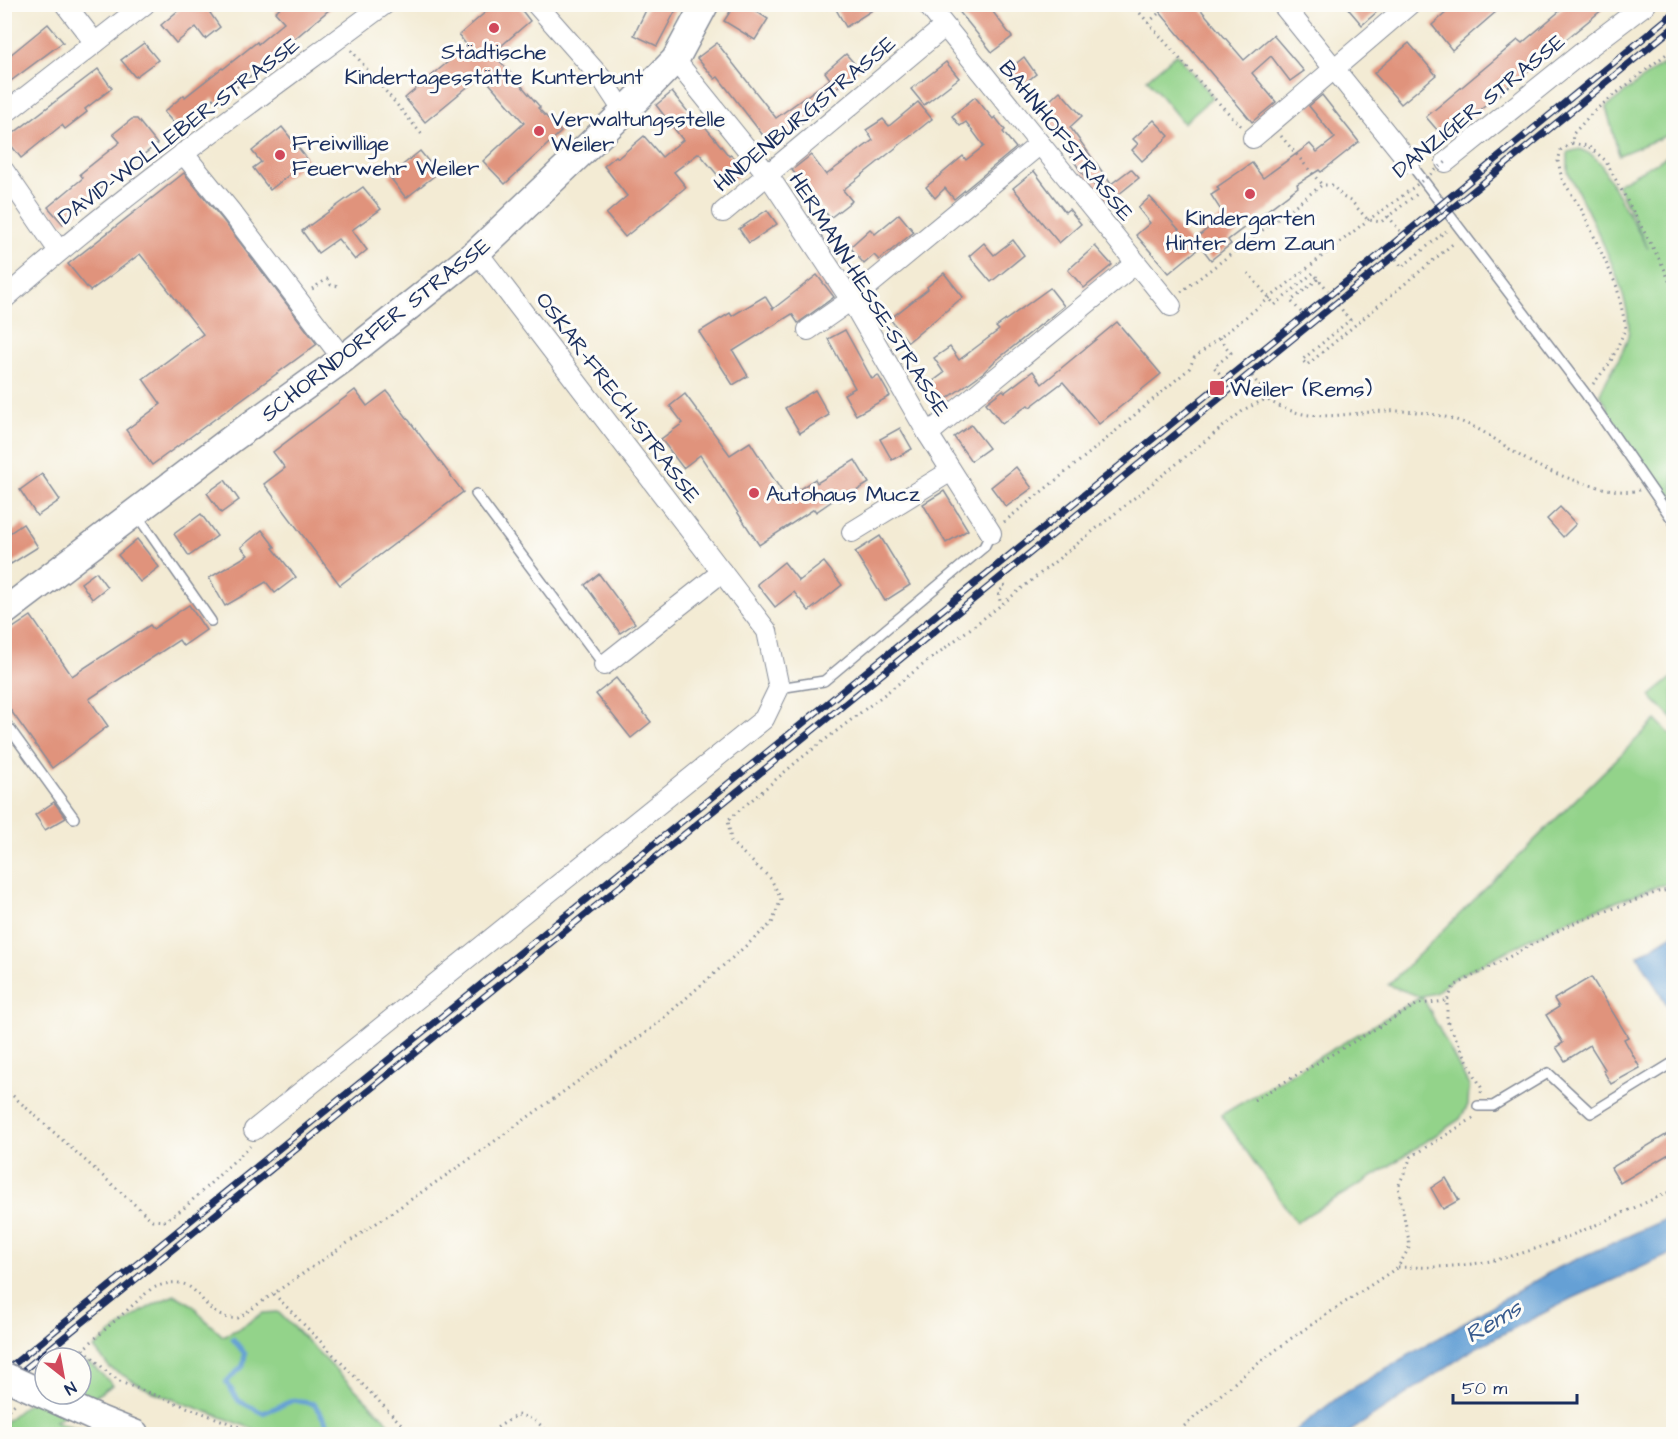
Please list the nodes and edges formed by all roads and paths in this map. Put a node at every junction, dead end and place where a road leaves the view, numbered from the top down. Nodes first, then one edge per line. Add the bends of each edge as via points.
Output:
1 (66, 4) edge
2 (145, 4) edge
3 (385, 4) edge
4 (536, 4) edge
5 (705, 4) edge
6 (927, 4) edge
7 (1132, 4) edge
8 (1169, 4) edge
9 (1282, 4) edge
10 (1410, 4) edge
11 (1646, 4) edge
12 (1148, 23) junction
13 (944, 27) junction
14 (340, 38) junction
15 (95, 43) junction
16 (1674, 48) edge
17 (675, 60) junction
18 (1333, 69) junction
19 (624, 112) junction
20 (4, 114) edge
21 (1271, 123) junction
22 (424, 137) dead end
23 (1253, 138) joint
24 (1572, 143) junction
25 (1040, 144) junction
26 (183, 153) junction
27 (1446, 162) joint
28 (1410, 163) joint
29 (4, 171) edge
30 (768, 176) junction
31 (1322, 185) junction
32 (1417, 194) dead end
33 (1395, 202) junction
34 (1398, 208) junction
35 (723, 212) dead end
36 (1388, 216) junction
37 (1368, 220) junction
38 (1401, 231) dead end
39 (1446, 231) dead end
40 (1454, 243) dead end
41 (59, 251) junction
42 (477, 252) junction
43 (1396, 259) dead end
44 (1136, 263) junction
45 (1248, 273) dead end
46 (1318, 279) junction
47 (340, 286) dead end
48 (1328, 290) dead end
49 (1674, 293) edge
50 (1269, 298) junction
51 (4, 299) edge
52 (298, 299) junction
53 (851, 300) junction
54 (1169, 304) joint
55 (1338, 305) dead end
56 (1301, 312) dead end
57 (1246, 317) junction
58 (1249, 321) dead end
59 (808, 330) dead end
60 (1220, 338) junction
61 (343, 359) junction
62 (1222, 376) dead end
63 (1252, 376) dead end
64 (1585, 393) junction
65 (1266, 399) junction
66 (928, 434) junction
67 (951, 471) junction
68 (1649, 486) junction
69 (476, 494) dead end
70 (135, 513) junction
71 (1674, 522) edge
72 (852, 532) dead end
73 (991, 533) junction
74 (722, 572) junction
75 (1001, 580) dead end
76 (1001, 605) junction
77 (4, 612) edge
78 (211, 621) dead end
79 (604, 665) joint
80 (779, 688) junction
81 (4, 721) edge
82 (74, 818) dead end
83 (1674, 889) edge
84 (1447, 1000) junction
85 (1674, 1062) edge
86 (4, 1088) edge
87 (1254, 1100) dead end
88 (1478, 1106) junction
89 (254, 1136) joint
90 (1674, 1190) edge
91 (1398, 1267) junction
92 (274, 1293) junction
93 (87, 1346) edge
94 (93, 1358) edge
95 (4, 1376) edge
96 (135, 1434) edge
97 (258, 1434) edge
98 (411, 1434) edge
99 (487, 1434) edge
100 (549, 1434) edge
101 (1175, 1434) edge

1 - 15 street
2 - 15 street
3 - 14 street, DAVID-WOLLEBER-STRASSE
4 - 19 street via 603,80
5 - 17 street, SCHORNDORFER STRASSE
6 - 13 street, BAHNHOFSTRASSE
7 - 12 path
8 - 12 path
9 - 18 street
10 - 18 street
11 - 27 street, DANZIGER STRASSE
12 - 23 path
13 - 25 street, BAHNHOFSTRASSE
13 - 30 street, HINDENBURGSTRASSE
14 - 22 path
14 - 26 street, DAVID-WOLLEBER-STRASSE
15 - 20 street
16 - 24 path via 1594,111 1572,134
17 - 19 street, SCHORNDORFER STRASSE
17 - 30 street, HERMANN-HESSE-STRASSE
18 - 21 street
18 - 28 street
19 - 42 street, SCHORNDORFER STRASSE
21 - 23 street
21 - 31 path
24 - 49 path via 1588,146 1605,160
24 - 64 path via 1561,150 1558,161 1562,179 1583,212 1617,287 1626,328 1610,363
25 - 44 street, BAHNHOFSTRASSE
25 - 53 street
26 - 41 street, DAVID-WOLLEBER-STRASSE
26 - 52 street
27 - 33 path, DANZIGER STRASSE, bridge
28 - 64 lane
29 - 41 street
30 - 35 street, HINDENBURGSTRASSE
30 - 53 street, HERMANN-HESSE-STRASSE
31 - 37 path via 1332,185
31 - 54 path
32 - 34 path
33 - 34 path
33 - 37 path, DANZIGER STRASSE
34 - 36 path
36 - 37 path via 1381,222
36 - 38 path
37 - 50 path, DANZIGER STRASSE
39 - 43 path via 1402,267
40 - 55 path via 1307,366 1302,360 1350,320
41 - 51 street, DAVID-WOLLEBER-STRASSE
42 - 61 street, SCHORNDORFER STRASSE
42 - 74 street, OSKAR-FRECH-STRASSE
44 - 54 street, BAHNHOFSTRASSE
44 - 66 street
45 - 50 path
46 - 48 path
46 - 50 path via 1313,273 1275,305
46 - 56 path via 1291,301
47 - 52 path via 331,285 327,279
50 - 57 path, DANZIGER STRASSE
52 - 61 street
53 - 59 street
53 - 66 street, HERMANN-HESSE-STRASSE
57 - 58 path
57 - 60 path, DANZIGER STRASSE
60 - 62 path via 1231,353 1214,367
60 - 73 path, DANZIGER STRASSE via 1194,358 1190,369
61 - 70 street, SCHORNDORFER STRASSE
63 - 65 path
64 - 68 lane
65 - 68 path via 1284,410 1321,417 1387,411 1422,413 1467,424 1538,466 1606,490 1630,493
65 - 76 path via 1245,409
66 - 67 street, HERMANN-HESSE-STRASSE
67 - 72 street
67 - 73 street, HERMANN-HESSE-STRASSE
68 - 71 lane
69 - 79 lane
70 - 77 street, SCHORNDORFER STRASSE
70 - 78 lane
73 - 80 lane via 984,547 824,681
74 - 79 street
74 - 80 street, OSKAR-FRECH-STRASSE via 767,631
75 - 76 path via 1005,586 998,592
76 - 92 path via 800,759 728,820 731,842 771,879 781,899 772,923 652,1028
80 - 89 street via 764,719
81 - 82 lane
83 - 84 path via 1569,925 1454,986
84 - 87 path via 1418,1004
84 - 88 path via 1447,1021 1482,1089
85 - 88 lane via 1591,1113 1548,1073 1493,1106
86 - 89 path via 158,1222 170,1218 222,1173 245,1152
88 - 91 path via 1475,1117 1412,1157 1398,1187 1410,1246
90 - 91 path via 1548,1244 1490,1261 1431,1268
91 - 101 path via 1293,1336
92 - 93 path via 237,1318 227,1319 218,1316 188,1286 177,1281 165,1282 151,1289
92 - 98 path
94 - 97 path via 123,1383
95 - 96 street, bridge
99 - 100 path via 517,1415 529,1416

